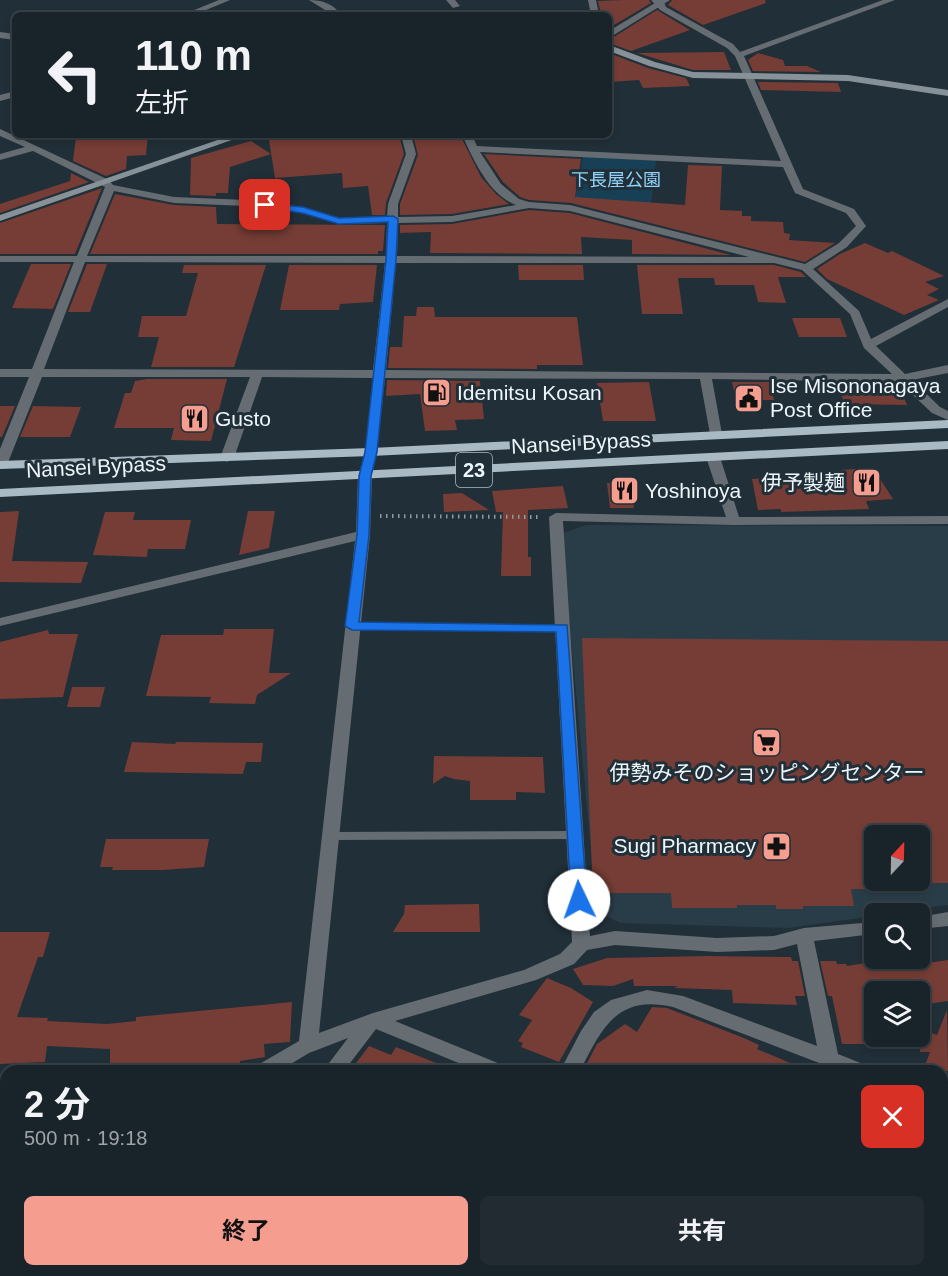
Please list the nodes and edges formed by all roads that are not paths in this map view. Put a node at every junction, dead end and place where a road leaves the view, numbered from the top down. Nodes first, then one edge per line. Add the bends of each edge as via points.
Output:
1 (226, 0) edge
2 (313, 0) edge
3 (891, 0) edge
4 (660, 1) edge
5 (194, 12) edge
6 (335, 12) edge
7 (612, 32) edge
8 (612, 49) edge
9 (739, 55) junction
10 (750, 77) junction
11 (948, 93) edge
12 (13, 138) edge
13 (230, 138) edge
14 (407, 138) edge
15 (469, 138) edge
16 (34, 148) junction
17 (474, 148) junction
18 (0, 157) edge
19 (787, 164) junction
20 (107, 185) junction
21 (529, 206) junction
22 (0, 218) edge
23 (393, 219) junction
24 (0, 258) edge
25 (79, 259) junction
26 (391, 260) junction
27 (773, 260) junction
28 (806, 268) junction
29 (948, 302) edge
30 (868, 345) junction
31 (948, 369) edge
32 (0, 373) edge
33 (39, 373) junction
34 (257, 374) junction
35 (379, 375) junction
36 (705, 375) junction
37 (904, 378) junction
38 (948, 417) edge
39 (948, 424) edge
40 (716, 434) junction
41 (948, 445) edge
42 (371, 452) junction
43 (712, 457) junction
44 (227, 458) junction
45 (0, 465) edge
46 (365, 476) junction
47 (0, 493) edge
48 (948, 520) edge
49 (734, 521) junction
50 (363, 535) junction
51 (0, 622) edge
52 (352, 626) junction
53 (563, 628) junction
54 (576, 835) junction
55 (330, 836) junction
56 (948, 920) edge
57 (930, 922) edge
58 (864, 929) edge
59 (804, 936) junction
60 (581, 944) junction
61 (373, 1020) junction
62 (308, 1046) junction
63 (829, 1059) junction
64 (274, 1065) edge
65 (338, 1065) edge
66 (483, 1065) edge
67 (573, 1065) edge
68 (845, 1065) edge

1 - 5 street
2 - 6 street
3 - 9 street
4 - 7 street
4 - 9 street via 663,8
8 - 10 main road via 693,75
9 - 10 street
10 - 11 main road via 848,78
10 - 19 street
12 - 16 street
13 - 20 main road
14 - 23 street via 411,154 393,204
15 - 17 street
16 - 18 street
16 - 20 street
17 - 19 street
17 - 21 street via 501,193
19 - 28 street via 799,191 850,211 861,226 854,237 831,255
20 - 22 main road
20 - 23 street via 174,200 303,210 339,221
20 - 25 street
21 - 23 street via 452,219
21 - 27 street via 570,208
23 - 26 street
24 - 25 street
25 - 26 street
25 - 33 street
26 - 27 street
26 - 35 street
27 - 28 street
28 - 30 street via 855,313
29 - 30 street
30 - 37 street
31 - 37 street
32 - 33 street
33 - 34 street
33 - 45 street
34 - 35 street
34 - 44 street
35 - 36 street
35 - 42 street
36 - 37 street
36 - 40 street
37 - 38 street
39 - 40 highway, Nansei Bypass / 23
40 - 42 highway, Nansei Bypass / 23
41 - 43 highway, Nansei Bypass / 23
42 - 44 highway, Nansei Bypass / 23
42 - 46 street
43 - 46 highway, Nansei Bypass / 23
43 - 49 street
44 - 45 highway, Nansei Bypass / 23
46 - 47 highway, Nansei Bypass / 23
46 - 50 street
48 - 49 street
49 - 53 street via 556,517
50 - 51 street
50 - 52 street
52 - 53 lane
52 - 55 street
53 - 54 street
54 - 55 lane
54 - 60 street
55 - 62 street
56 - 57 street
58 - 59 street
59 - 60 street via 717,945 615,938
59 - 63 street
60 - 61 street via 567,958 529,975
61 - 62 street
61 - 65 street
61 - 66 street
62 - 64 street
63 - 67 street via 676,1000 644,996 601,1017
63 - 68 street

